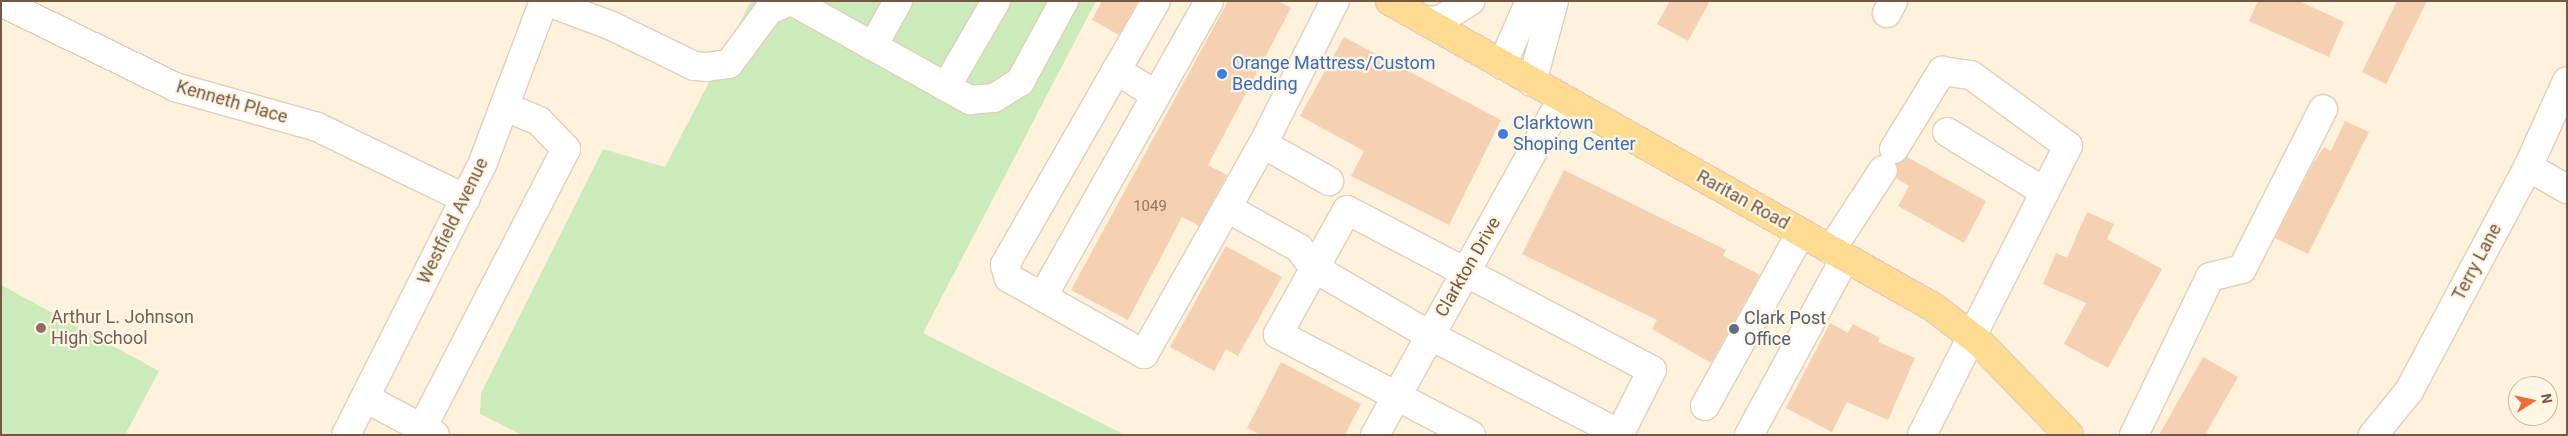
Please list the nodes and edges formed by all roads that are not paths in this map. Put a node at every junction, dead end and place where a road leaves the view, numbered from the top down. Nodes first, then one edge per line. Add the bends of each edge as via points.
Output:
1 (545, 1) edge
2 (791, 1) edge
3 (898, 1) edge
4 (996, 1) edge
5 (1156, 1) edge
6 (1209, 1) edge
7 (1335, 1) edge
8 (1390, 1) edge
9 (1471, 1) edge
10 (1530, 1) edge
11 (1554, 1) edge
12 (1, 2) edge
13 (1063, 2) edge
14 (1425, 21) junction
15 (874, 46) junction
16 (1502, 65) junction
17 (1116, 70) junction
18 (2567, 80) edge
19 (1532, 82) junction
20 (946, 87) junction
21 (1156, 95) junction
22 (1562, 99) junction
23 (504, 106) junction
24 (2323, 109) dead end
25 (1947, 132) dead end
26 (1263, 144) junction
27 (2528, 167) junction
28 (1329, 181) dead end
29 (2567, 189) edge
30 (2045, 192) junction
31 (466, 198) junction
32 (1227, 208) junction
33 (1801, 233) junction
34 (1838, 254) junction
35 (1314, 268) junction
36 (1467, 270) junction
37 (1042, 296) junction
38 (1429, 335) junction
39 (1971, 337) junction
40 (1396, 397) junction
41 (365, 398) junction
42 (1704, 406) dead end
43 (429, 432) edge
44 (1620, 434) edge
45 (346, 435) edge
46 (1375, 435) edge
47 (1471, 435) edge
48 (1750, 435) edge
49 (1922, 435) edge
50 (2069, 435) edge
51 (2134, 435) edge
52 (2372, 435) edge

1 - 2 street via 612,26 694,66 707,67 729,64 769,10
1 - 23 street, Westfield Avenue
2 - 15 street
3 - 15 street
4 - 20 street
5 - 17 street
6 - 21 street
7 - 26 street
8 - 14 main road, Raritan Road
9 - 14 street via 1440,20
10 - 16 street
11 - 19 street
12 - 31 street, Kenneth Place via 174,87 317,127
13 - 20 street via 1020,82 994,98 970,100
14 - 16 main road, Raritan Road
15 - 20 street
16 - 19 main road, Raritan Road
17 - 21 street
17 - 37 street via 1005,265 1008,278
18 - 27 street, Terry Lane
19 - 22 main road, Raritan Road
21 - 37 street
22 - 33 main road, Raritan Road
22 - 36 street, Clarkton Drive
23 - 31 street, Westfield Avenue
23 - 43 street via 539,120 566,149
24 - 51 street via 2242,270 2210,277
25 - 30 street
26 - 28 street
26 - 32 street
27 - 29 street
27 - 52 street, Terry Lane via 2409,391
30 - 34 street via 2068,146 1971,75 1942,71 1888,160
30 - 39 street
31 - 41 street, Westfield Avenue
32 - 35 street via 1299,248
32 - 37 street via 1144,354
33 - 34 main road, Raritan Road
33 - 42 street
34 - 39 main road, Raritan Road via 1933,307
34 - 48 street
35 - 36 street via 1347,210
35 - 38 street
35 - 40 street via 1278,334
36 - 38 street, Clarkton Drive
36 - 44 street via 1652,370
38 - 40 street, Clarkton Drive
38 - 44 street
39 - 49 street
39 - 50 main road, Raritan Road
40 - 46 street, Clarkton Drive
40 - 47 street
41 - 43 street
41 - 45 street, Westfield Avenue

